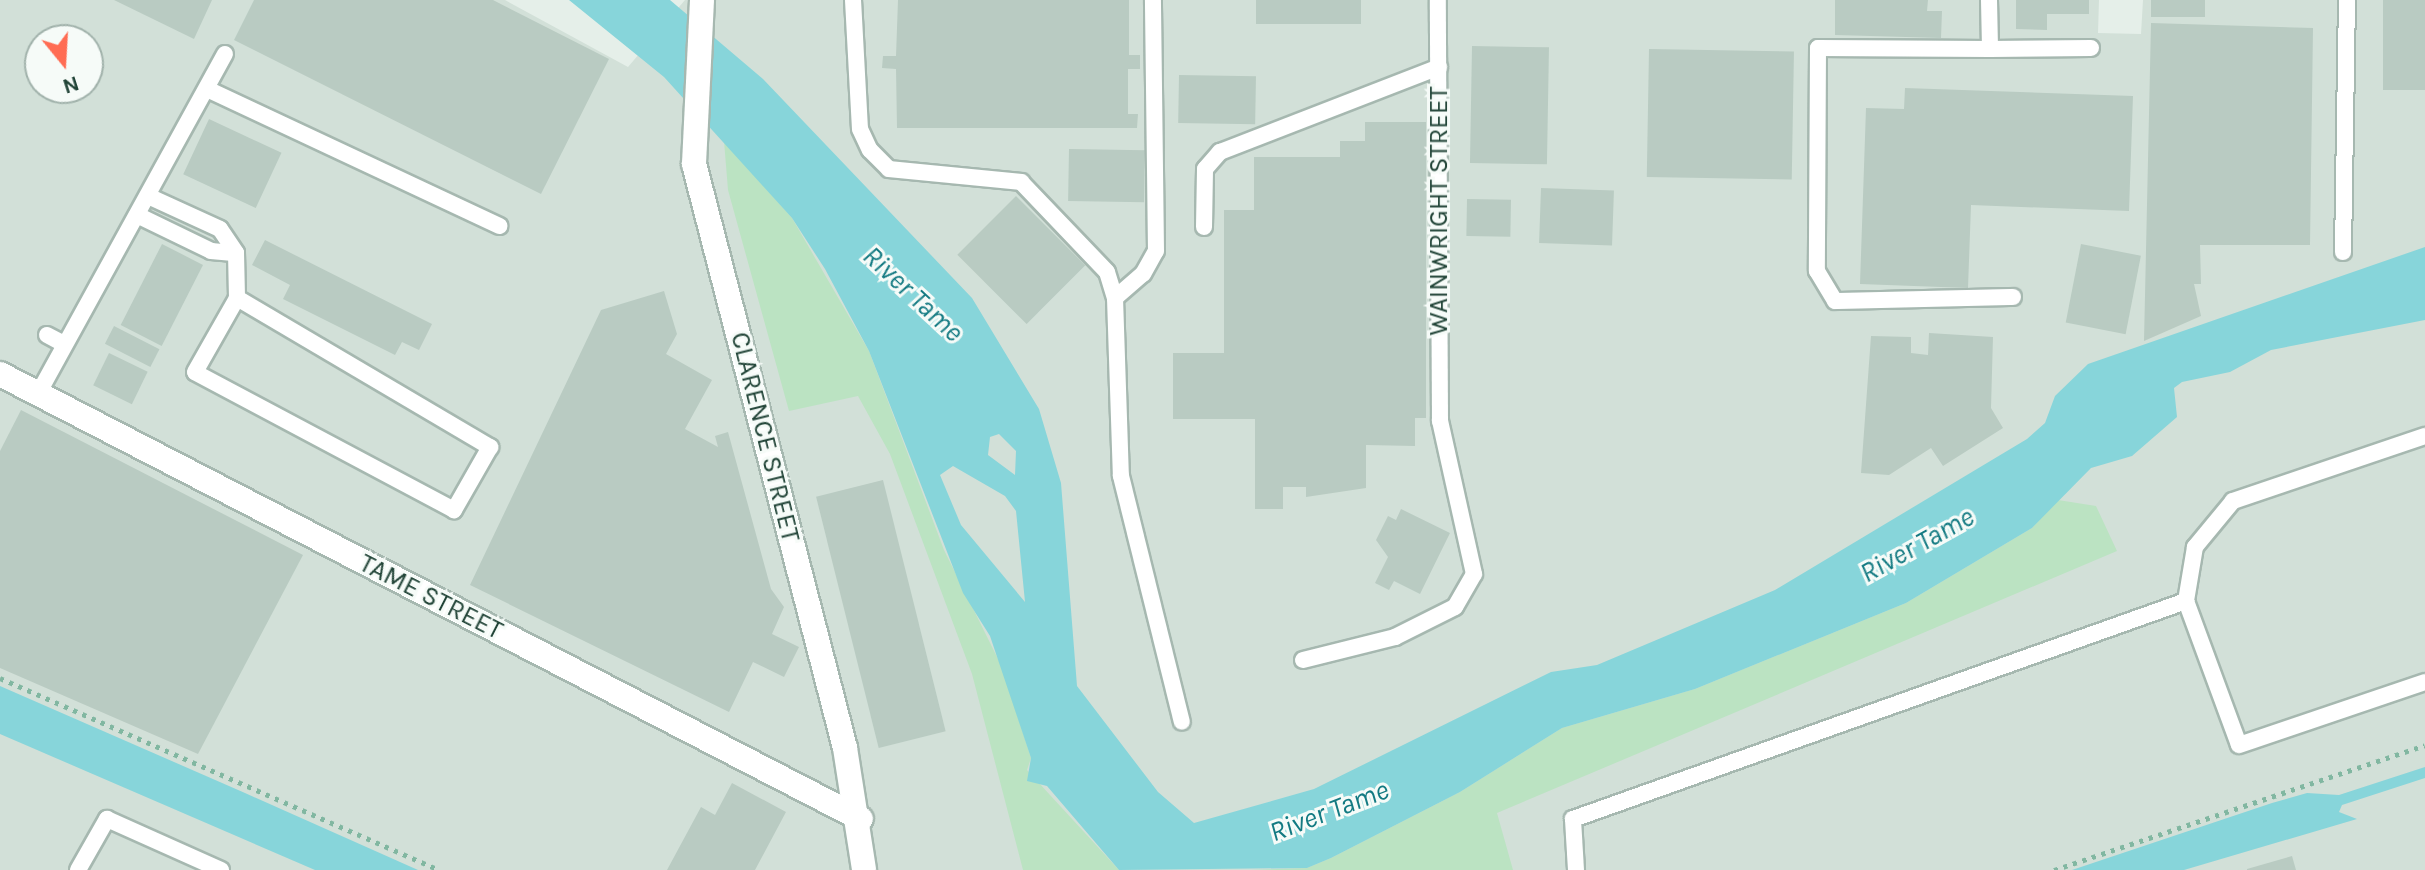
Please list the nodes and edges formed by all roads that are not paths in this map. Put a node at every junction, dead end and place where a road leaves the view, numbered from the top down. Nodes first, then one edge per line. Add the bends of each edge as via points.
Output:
1 (702, 0) edge
2 (853, 0) edge
3 (1153, 0) edge
4 (1438, 0) edge
5 (1989, 0) edge
6 (2347, 0) edge
7 (2091, 48) dead end
8 (1990, 49) junction
9 (225, 54) dead end
10 (1439, 67) junction
11 (207, 89) junction
12 (148, 196) junction
13 (137, 215) junction
14 (499, 226) dead end
15 (1204, 227) dead end
16 (2343, 252) dead end
17 (236, 253) junction
18 (2013, 297) dead end
19 (237, 298) junction
20 (1115, 298) junction
21 (47, 335) dead end
22 (64, 344) junction
23 (0, 374) edge
24 (38, 394) junction
25 (2425, 436) edge
26 (2186, 601) junction
27 (1303, 660) dead end
28 (2425, 682) edge
29 (1182, 722) dead end
30 (861, 819) junction
31 (81, 869) edge
32 (221, 870) edge
33 (864, 870) edge
34 (1576, 870) edge

1 - 30 street, CLARENCE STREET via 694,164
2 - 20 lane via 860,129 870,150 889,169 1021,182 1107,272
3 - 20 lane via 1156,251
4 - 10 lane, WAINWRIGHT STREET
5 - 8 lane
6 - 16 lane
7 - 8 lane
8 - 18 lane via 1818,48 1817,271 1835,301
9 - 11 lane
10 - 15 lane via 1220,152 1205,169
10 - 27 lane, WAINWRIGHT STREET via 1440,421 1474,574 1455,607 1395,637
11 - 12 lane
11 - 14 lane
12 - 13 lane
12 - 17 lane via 220,229
13 - 17 lane via 211,251
13 - 22 lane via 82,291
17 - 19 lane
19 - 19 lane via 490,447 454,510 195,372
20 - 29 lane via 1121,476
21 - 22 lane
22 - 24 lane
23 - 24 street, TAME STREET
24 - 30 street, TAME STREET
25 - 26 lane via 2233,501 2195,547
26 - 28 lane via 2239,745
26 - 34 lane via 1573,819
30 - 33 street, CLARENCE STREET
31 - 32 lane via 107,819

